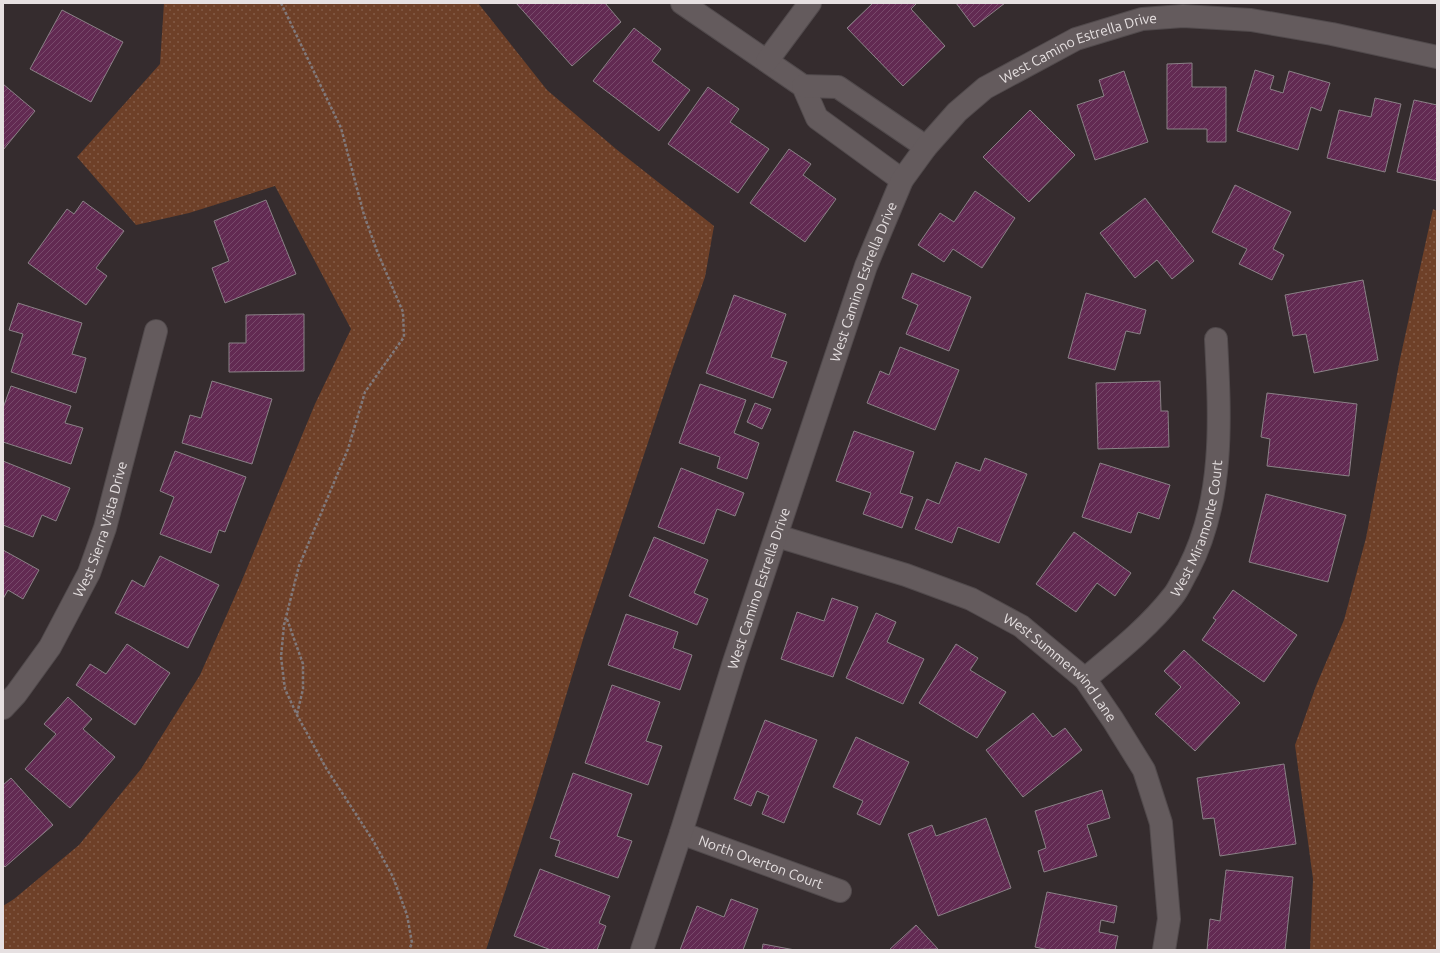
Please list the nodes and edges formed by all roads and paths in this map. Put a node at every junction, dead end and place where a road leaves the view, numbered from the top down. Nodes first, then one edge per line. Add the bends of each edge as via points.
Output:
1 (281, 3) edge
2 (682, 3) edge
3 (810, 3) edge
4 (1437, 57) edge
5 (768, 61) junction
6 (803, 86) junction
7 (926, 147) junction
8 (902, 180) junction
9 (156, 331) dead end
10 (1216, 339) dead end
11 (777, 536) junction
12 (286, 617) junction
13 (1085, 679) junction
14 (3, 708) edge
15 (297, 715) junction
16 (681, 833) junction
17 (840, 891) dead end
18 (409, 950) edge
19 (642, 950) edge
20 (1164, 950) edge

1 - 12 path via 341,128 364,215 403,312 404,336 365,392 348,450 299,566
2 - 5 street
3 - 5 street
4 - 7 street, West Camino Estrella Drive via 1332,34 1251,20 1183,16 1142,19 1076,39 985,88 957,112
5 - 6 street
6 - 7 street via 838,87
6 - 8 street via 817,118
7 - 8 street, West Camino Estrella Drive
8 - 11 street, West Camino Estrella Drive via 866,266
9 - 14 street, West Sierra Vista Drive via 105,528 89,573 50,647
10 - 13 street, West Miramonte Court via 1218,460 1208,522 1175,595 1149,624
11 - 13 street, West Summerwind Lane via 906,576 971,600 1021,626
11 - 16 street, West Camino Estrella Drive via 734,662
12 - 15 path via 281,657 285,688
12 - 15 path via 303,664 303,689
13 - 20 street, West Summerwind Lane via 1114,720 1144,770 1161,823 1169,919
15 - 18 path via 326,768 394,877 407,915 412,943
16 - 17 street, North Overton Court
16 - 19 street, West Camino Estrella Drive

